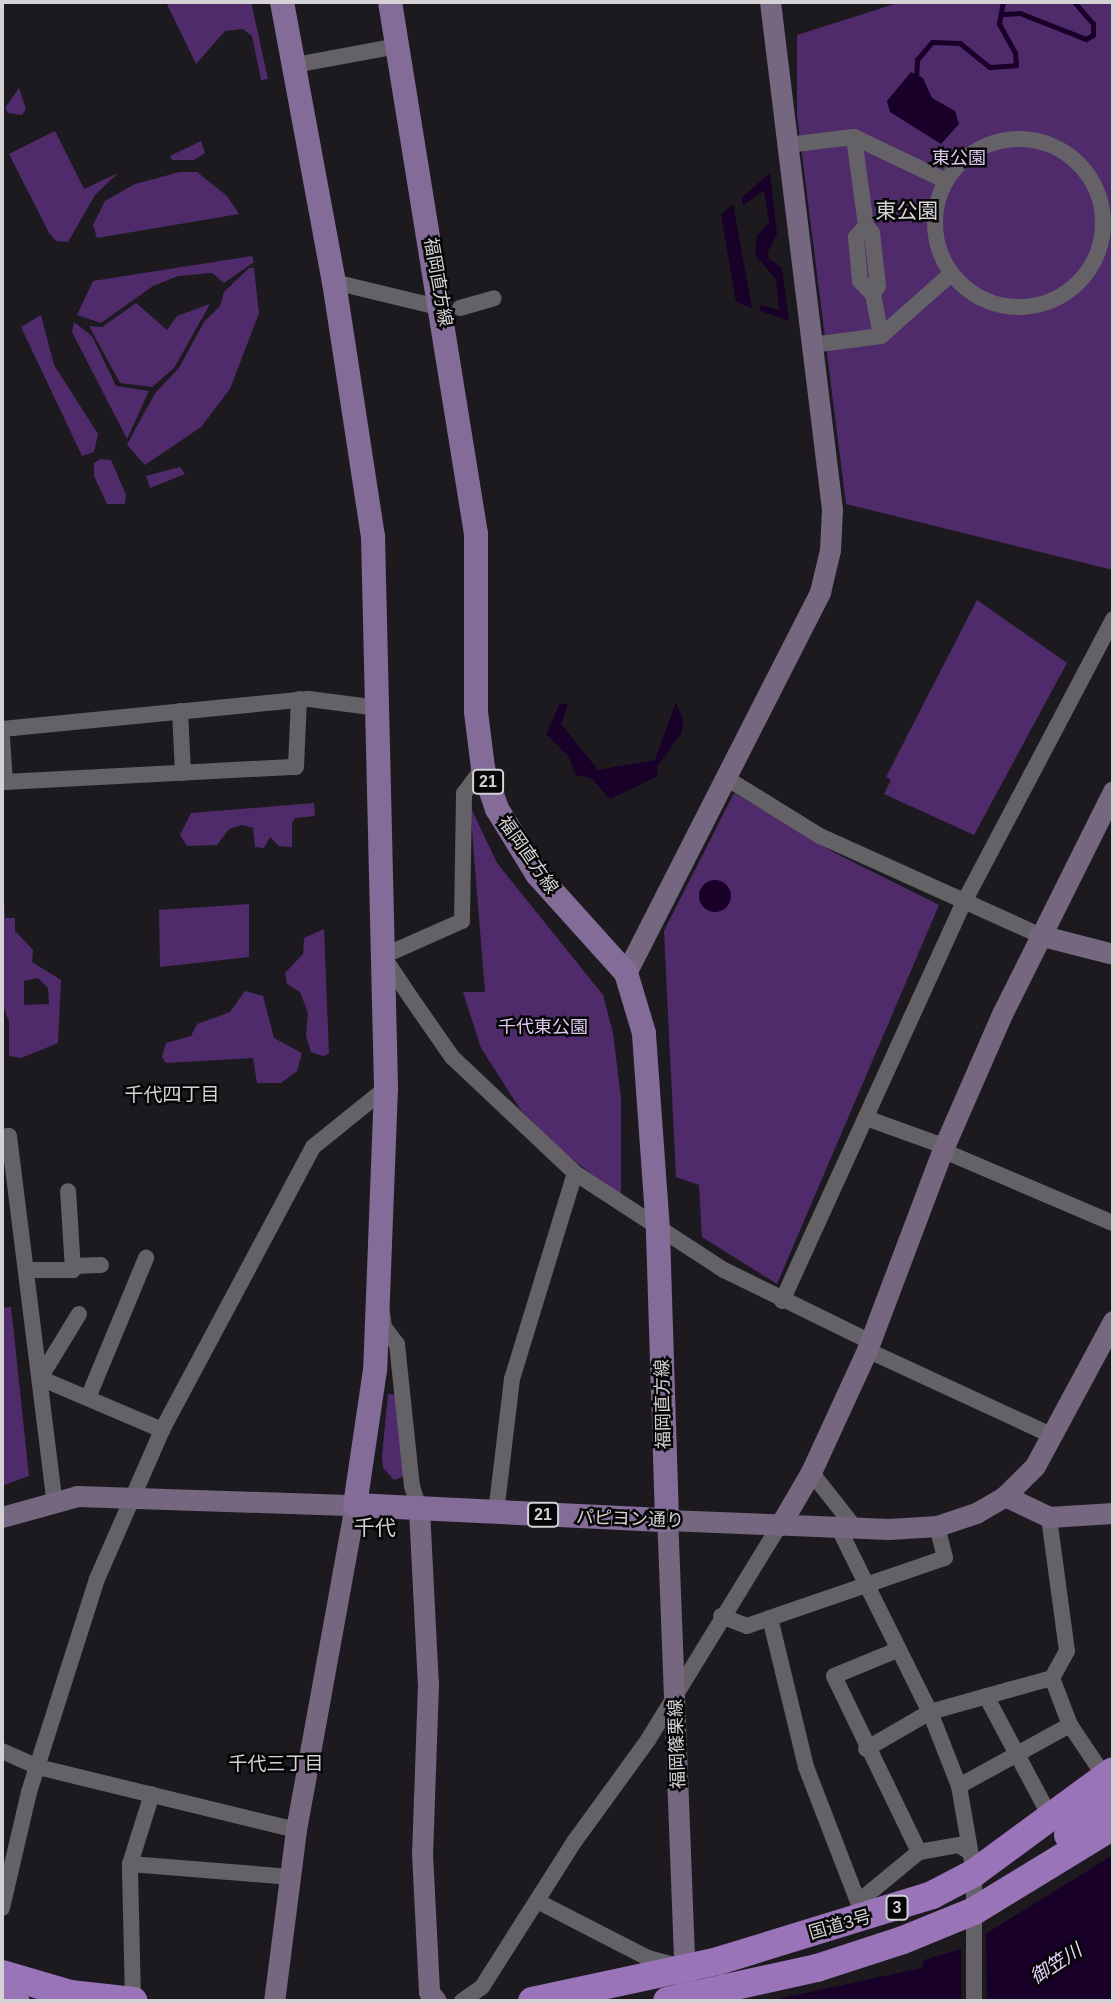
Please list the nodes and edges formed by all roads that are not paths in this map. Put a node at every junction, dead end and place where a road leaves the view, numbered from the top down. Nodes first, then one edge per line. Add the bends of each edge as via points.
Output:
1 (282, 2) edge
2 (390, 2) edge
3 (771, 2) edge
4 (398, 46) junction
5 (295, 65) junction
6 (855, 136) junction
7 (787, 145) junction
8 (944, 180) junction
9 (950, 275) junction
10 (334, 282) junction
11 (494, 298) dead end
12 (451, 308) junction
13 (881, 336) junction
14 (812, 345) junction
15 (1113, 619) edge
16 (299, 699) junction
17 (378, 708) junction
18 (180, 711) junction
19 (2, 729) edge
20 (2, 738) edge
21 (483, 768) junction
22 (183, 773) junction
23 (726, 778) junction
24 (1113, 791) edge
25 (963, 904) junction
26 (1039, 935) junction
27 (1113, 954) edge
28 (383, 956) junction
29 (626, 973) junction
30 (386, 1088) junction
31 (866, 1118) junction
32 (2, 1137) edge
33 (943, 1149) junction
34 (575, 1173) junction
35 (68, 1191) dead end
36 (1113, 1223) edge
37 (658, 1230) junction
38 (146, 1258) dead end
39 (100, 1265) dead end
40 (74, 1266) junction
41 (28, 1270) junction
42 (375, 1276) junction
43 (782, 1301) junction
44 (79, 1314) dead end
45 (1113, 1321) edge
46 (868, 1345) junction
47 (40, 1378) junction
48 (88, 1398) junction
49 (162, 1430) junction
50 (1053, 1436) junction
51 (811, 1472) junction
52 (132, 1496) junction
53 (1005, 1496) junction
54 (54, 1499) junction
55 (355, 1505) junction
56 (419, 1508) junction
57 (496, 1513) junction
58 (1113, 1513) edge
59 (2, 1517) edge
60 (1049, 1517) junction
61 (667, 1521) junction
62 (780, 1525) junction
63 (937, 1526) junction
64 (846, 1527) junction
65 (865, 1586) junction
66 (721, 1616) junction
67 (770, 1618) junction
68 (897, 1650) junction
69 (1052, 1678) junction
70 (675, 1694) junction
71 (986, 1696) junction
72 (930, 1712) junction
73 (1070, 1725) junction
74 (866, 1749) junction
75 (2, 1751) edge
76 (1015, 1756) junction
77 (38, 1767) junction
78 (1111, 1784) edge
79 (959, 1786) junction
80 (152, 1794) junction
81 (1054, 1816) junction
82 (1113, 1828) edge
83 (296, 1830) junction
84 (919, 1852) junction
85 (973, 1863) junction
86 (130, 1864) junction
87 (290, 1877) junction
88 (1000, 1896) junction
89 (537, 1901) junction
90 (2, 1909) edge
91 (861, 1911) junction
92 (974, 1911) junction
93 (685, 1968) junction
94 (2, 1975) edge
95 (2, 1998) edge
96 (679, 2000) edge
97 (10, 2001) edge
98 (15, 2001) edge
99 (134, 2001) edge
100 (274, 2001) edge
101 (436, 2001) edge
102 (462, 2001) edge
103 (532, 2001) edge
104 (974, 2001) edge

1 - 5 main road
2 - 4 main road, 福岡直方線 / 21
3 - 7 street
4 - 5 street
4 - 12 main road, 福岡直方線 / 21
5 - 10 main road
6 - 7 street
6 - 8 street
6 - 13 street via 866,226 872,233 878,286 873,294
7 - 14 street
8 - 9 street via 934,218 938,247
8 - 9 street via 978,148 1006,139 1049,142 1094,180 1104,208 1100,251 1085,276 1055,300 1010,307 982,299
9 - 13 street
10 - 12 street
10 - 17 main road via 373,536
11 - 12 street
12 - 21 main road, 福岡直方線 / 21 via 476,534 476,712
13 - 14 street
14 - 23 street via 832,509 830,550 820,592
15 - 25 street
16 - 17 street
16 - 18 street
16 - 22 street via 296,767
17 - 28 main road
18 - 19 street
18 - 22 street
20 - 22 street via 5,782
21 - 28 street via 464,793 462,921
21 - 29 main road, 福岡直方線 / 21 via 497,809 537,874
23 - 25 street via 820,836
23 - 29 street
24 - 26 street
25 - 26 street
25 - 31 street
26 - 27 street
26 - 33 street
28 - 30 main road
28 - 34 street via 452,1057
29 - 37 main road, 福岡直方線 / 21 via 644,1033
30 - 42 main road
30 - 49 street via 313,1147
31 - 33 street
31 - 43 street
32 - 41 street via 9,1136
33 - 36 street
33 - 46 street
34 - 37 street
34 - 57 street via 512,1379
35 - 40 street
37 - 43 street
37 - 61 main road, 福岡直方線 / 21
38 - 48 street
39 - 40 street
40 - 41 street via 73,1270
41 - 47 street
42 - 55 main road via 375,1370
42 - 56 street via 384,1327 397,1344 412,1486
43 - 46 street
44 - 47 street
45 - 50 street, パピヨン通り
46 - 50 street
46 - 51 street
47 - 48 street
47 - 54 street
48 - 49 street
49 - 52 street
50 - 53 street, パピヨン通り via 1035,1466
51 - 62 street
51 - 64 street
52 - 54 street, パピヨン通り
52 - 55 street, パピヨン通り
52 - 77 street via 97,1579
53 - 60 street
53 - 63 street, パピヨン通り via 976,1513
54 - 59 street, パピヨン通り
55 - 56 main road, パピヨン通り / 21
55 - 83 street
56 - 57 main road, パピヨン通り / 21
56 - 101 street via 428,1684 422,1853 429,1992
57 - 61 main road, パピヨン通り / 21
58 - 60 street
60 - 69 street via 1068,1651
61 - 62 street, パピヨン通り
61 - 70 street, 福岡篠栗線
62 - 64 street, パピヨン通り
62 - 66 street
63 - 64 street, パピヨン通り
63 - 65 street via 945,1558
64 - 65 street
65 - 67 street
65 - 68 street
66 - 67 street via 747,1626
66 - 70 street
67 - 91 street via 806,1767
68 - 72 street
68 - 74 street via 834,1676
69 - 71 street
69 - 73 street
70 - 89 street
70 - 93 street, 福岡篠栗線
71 - 72 street
71 - 76 street
72 - 74 street
72 - 79 street
73 - 76 street
73 - 78 street
74 - 84 street
75 - 77 street
76 - 79 street
76 - 81 street
77 - 80 street
77 - 90 street via 16,1837
78 - 81 highway, 国道3号
78 - 88 highway
79 - 85 street
80 - 83 street
80 - 86 street
81 - 85 highway, 国道3号 / 3
82 - 88 highway, 国道3号 / 3
82 - 96 highway via 1004,1887 894,1937 719,1992
82 - 96 highway via 966,1909 895,1938 848,1956
83 - 87 street
84 - 85 street via 959,1845
84 - 91 street
85 - 91 highway, 国道3号 / 3 via 932,1895
85 - 92 street
86 - 87 street
86 - 99 street
87 - 100 street
88 - 92 highway, 国道3号 / 3
89 - 93 street via 648,1958
89 - 102 street via 482,1987
91 - 93 highway, 国道3号 / 3
92 - 96 highway, 国道3号 / 3 via 828,1964
92 - 104 street
93 - 96 street, 福岡篠栗線
93 - 103 highway, 国道3号 / 3
94 - 99 highway via 70,1994
95 - 97 highway
95 - 98 highway

